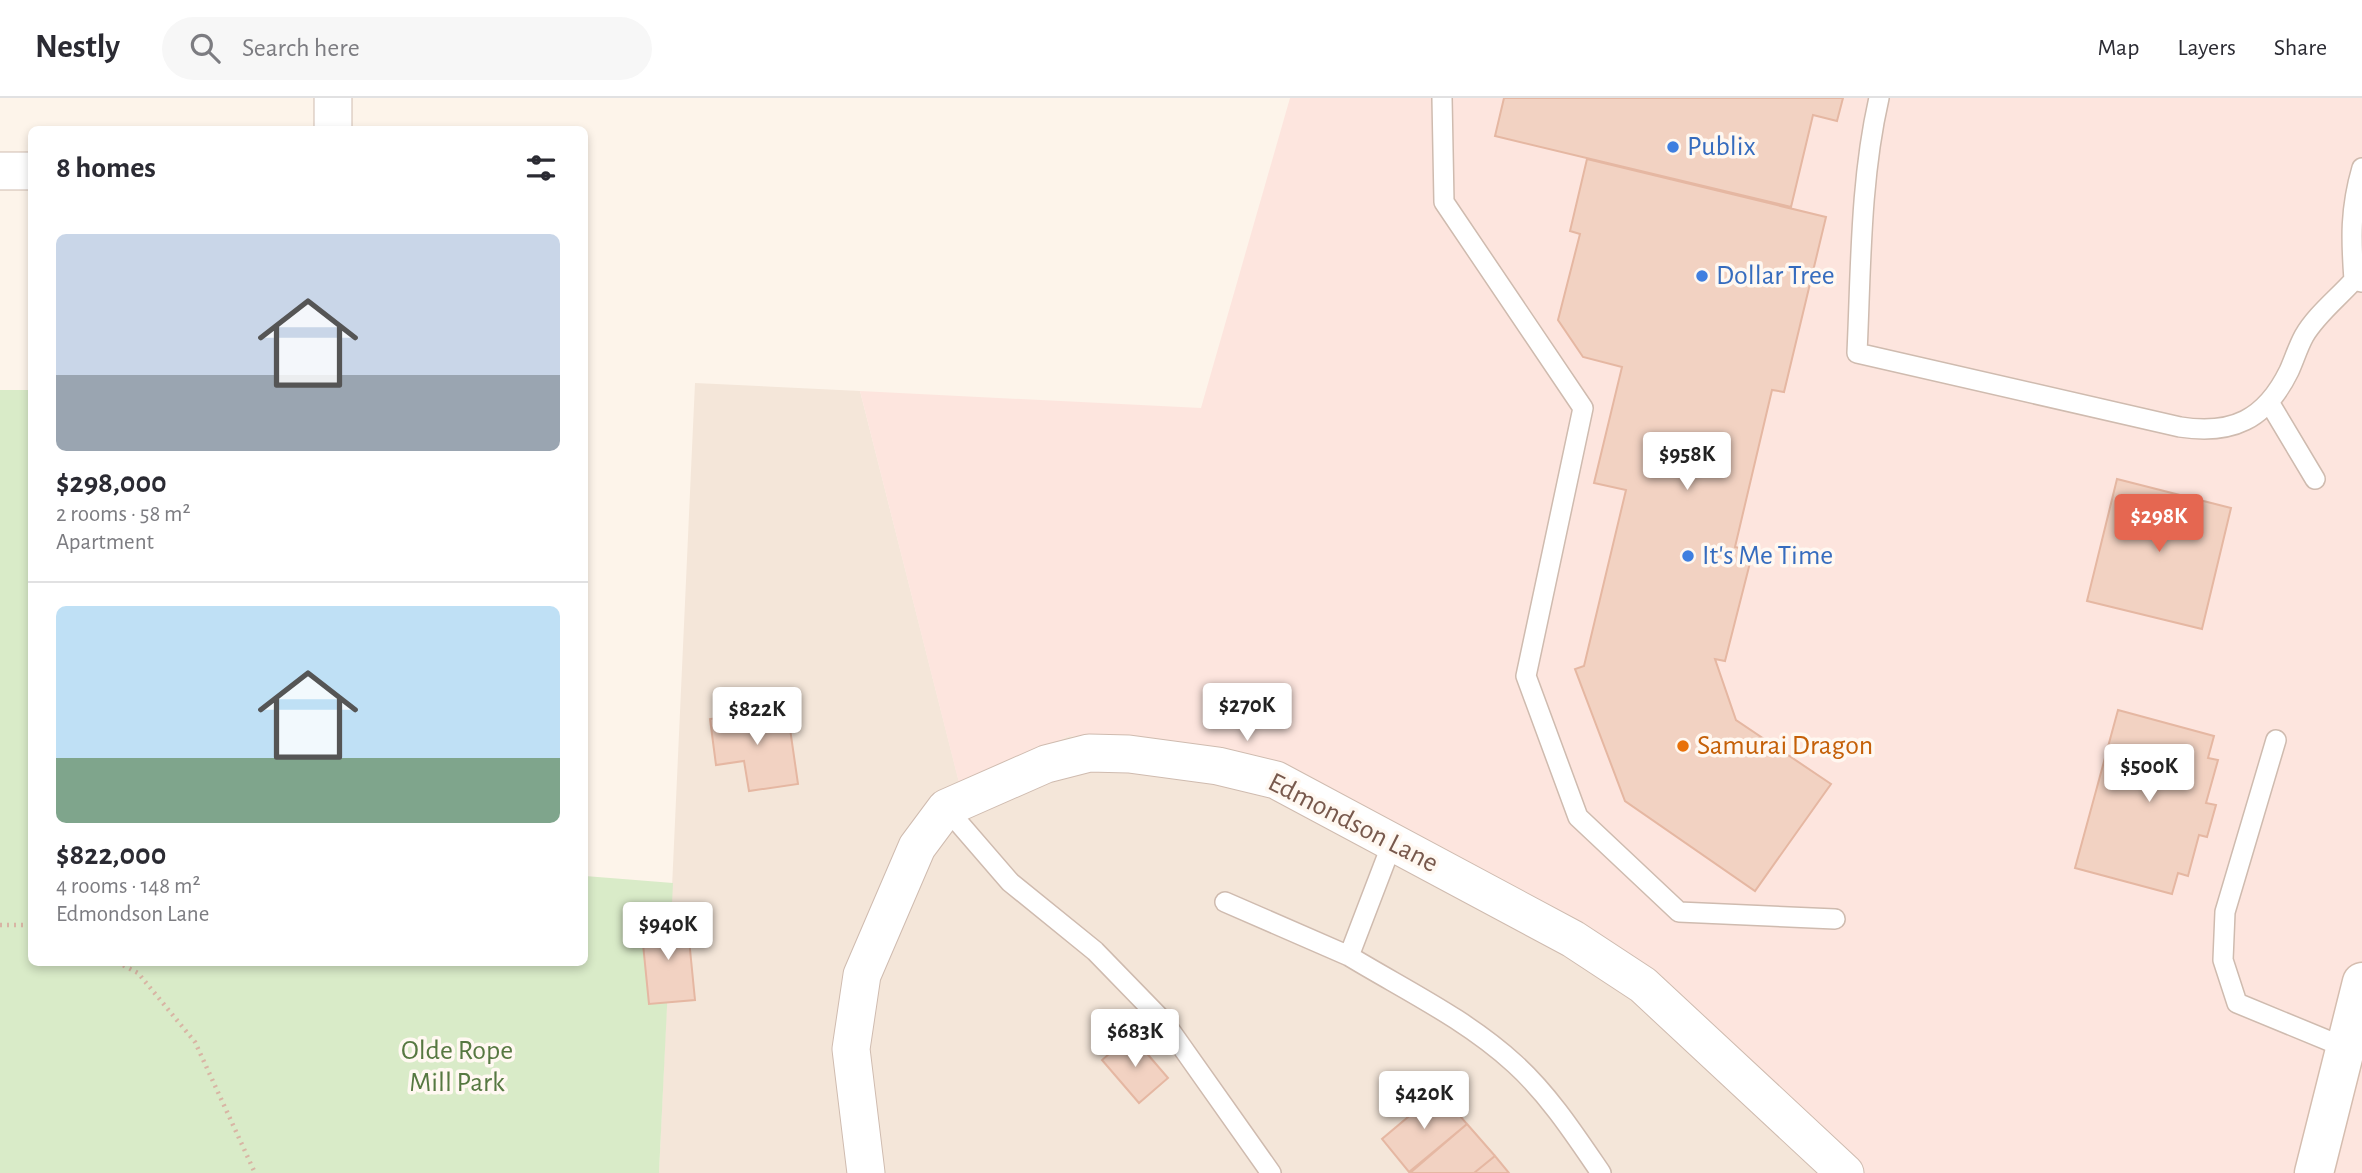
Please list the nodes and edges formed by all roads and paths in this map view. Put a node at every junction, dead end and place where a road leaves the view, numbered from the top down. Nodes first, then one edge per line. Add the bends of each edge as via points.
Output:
1 (333, 98) edge
2 (1442, 98) edge
3 (1880, 98) edge
4 (333, 126) edge
5 (2362, 168) edge
6 (0, 171) edge
7 (28, 171) edge
8 (2358, 281) edge
9 (2269, 402) junction
10 (2315, 480) dead end
11 (2276, 740) dead end
12 (946, 808) junction
13 (1393, 841) junction
14 (1225, 902) dead end
15 (1835, 919) dead end
16 (0, 925) edge
17 (28, 925) edge
18 (1349, 956) junction
19 (125, 966) edge
20 (2362, 982) edge
21 (2354, 1051) edge
22 (255, 1173) edge
23 (866, 1173) edge
24 (1271, 1173) edge
25 (1601, 1173) edge
26 (1845, 1173) edge
27 (2314, 1173) edge

1 - 4 street
2 - 15 lane via 1444,202 1583,408 1526,676 1578,817 1679,912
3 - 9 lane via 1867,164 1857,352 2200,430 2240,424
5 - 8 lane via 2351,226
6 - 7 street
8 - 9 lane via 2305,335
9 - 10 lane
11 - 21 lane via 2225,912 2223,960 2237,1003
12 - 13 street, Edmondson Lane via 1046,764 1089,753 1129,754 1218,765 1276,780
12 - 23 street, Edmondson Lane via 917,847 862,975 851,1049
12 - 24 lane via 1010,882 1096,951 1165,1023
13 - 18 lane
13 - 26 street, Edmondson Lane via 1573,939 1643,985
14 - 18 lane
16 - 17 path
18 - 25 lane via 1478,1034 1516,1065 1552,1103
19 - 22 path via 138,973 195,1042
20 - 21 main road
21 - 27 main road

